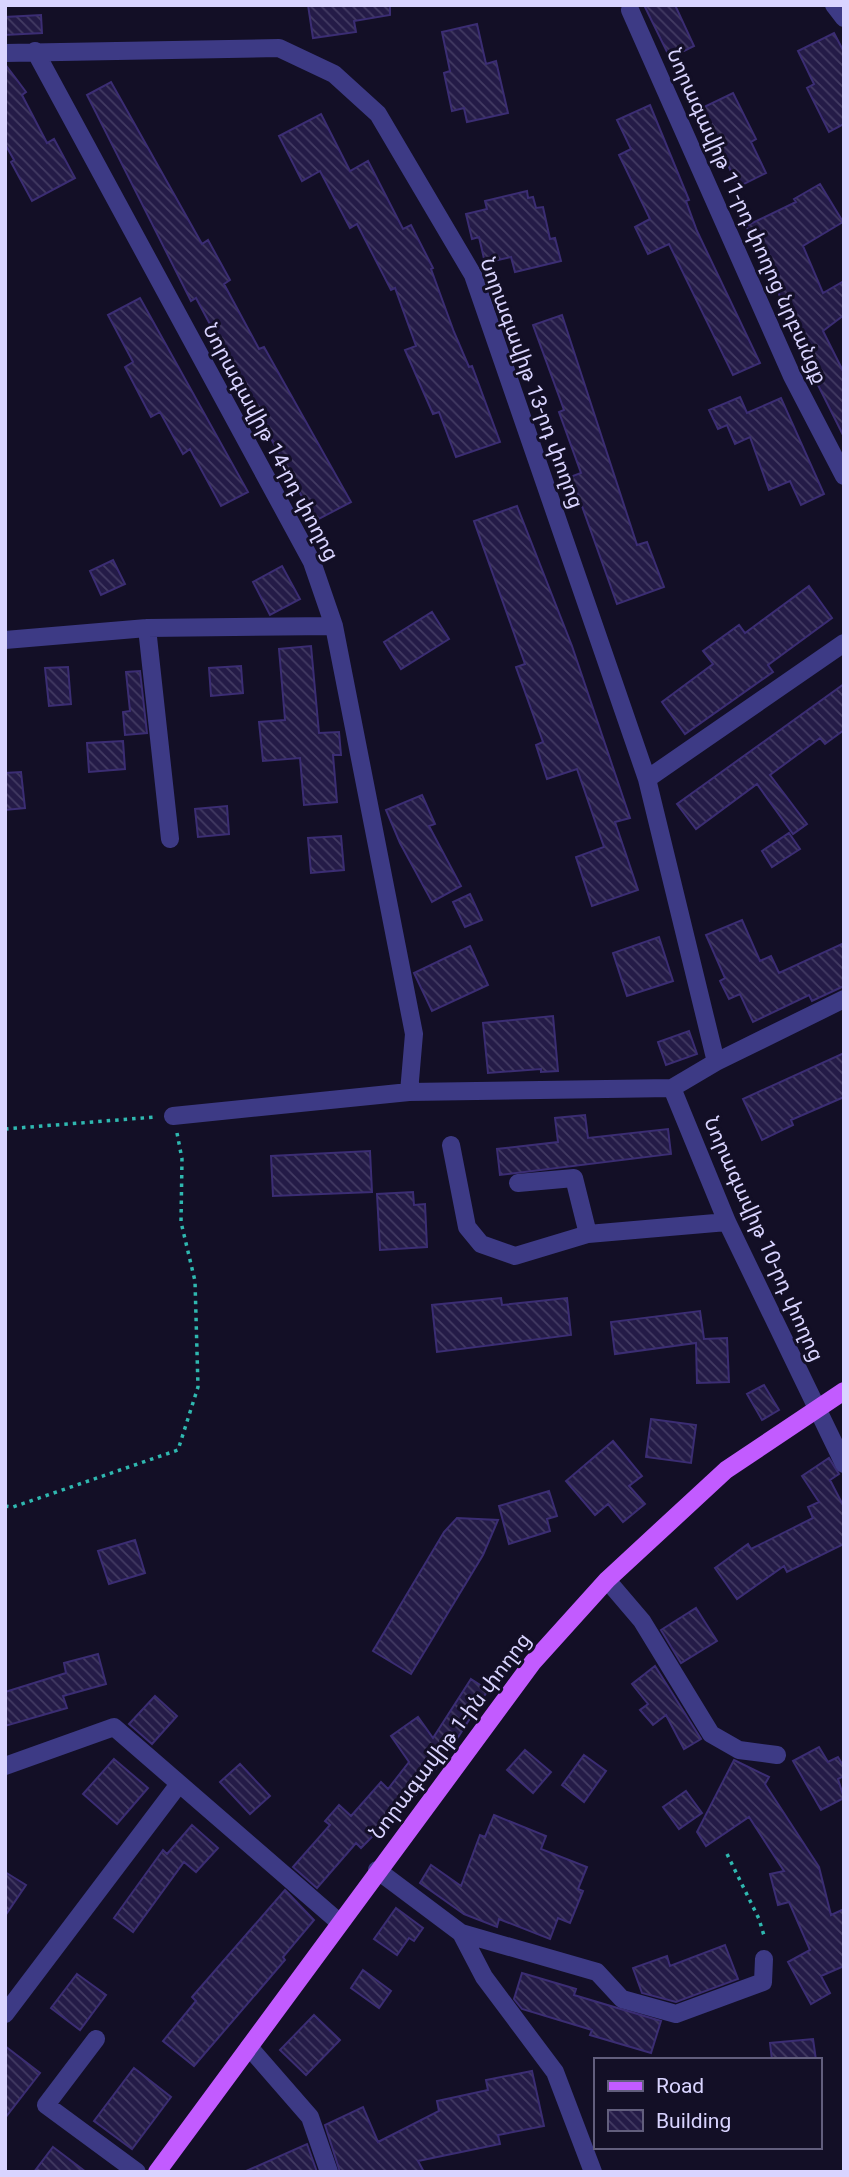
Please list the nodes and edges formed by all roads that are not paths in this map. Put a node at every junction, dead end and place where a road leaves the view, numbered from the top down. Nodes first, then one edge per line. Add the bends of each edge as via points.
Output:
1 (834, 5) edge
2 (630, 10) dead end
3 (844, 18) edge
4 (35, 51) junction
5 (5, 54) edge
6 (844, 477) edge
7 (334, 626) junction
8 (147, 628) junction
9 (5, 640) edge
10 (844, 643) edge
11 (647, 779) junction
12 (170, 839) dead end
13 (844, 999) edge
14 (716, 1062) junction
15 (673, 1088) junction
16 (409, 1092) junction
17 (173, 1116) road end
18 (451, 1145) dead end
19 (519, 1183) dead end
20 (727, 1222) junction
21 (588, 1234) junction
22 (844, 1391) edge
23 (816, 1408) junction
24 (844, 1464) edge
25 (607, 1580) junction
26 (777, 1755) dead end
27 (5, 1766) edge
28 (179, 1784) junction
29 (377, 1870) junction
30 (340, 1923) junction
31 (461, 1933) junction
32 (764, 1959) road end
33 (5, 2014) edge
34 (96, 2039) dead end
35 (249, 2047) junction
36 (137, 2172) edge
37 (157, 2172) edge
38 (329, 2172) edge
39 (593, 2172) edge

1 - 3 street
2 - 6 street, Նորագավիթ 11-րդ փողոց նրբանցք via 792,376
4 - 5 street, Նորագավիթ 13-րդ փողոց
4 - 7 street, Նորագավիթ 14-րդ փողոց via 312,562
4 - 11 street, Նորագավիթ 13-րդ փողոց via 279,48 334,74 378,114 473,275
7 - 8 street
7 - 16 street, Նորագավիթ 14-րդ փողոց via 414,1034
8 - 9 street
8 - 12 street
10 - 11 street
11 - 14 street, Նորագավիթ 13-րդ փողոց
13 - 14 street
14 - 15 street
15 - 16 street
15 - 20 street, Նորագավիթ 10-րդ փողոց
16 - 17 street
18 - 21 street via 467,1227 481,1244 515,1256
19 - 21 street via 574,1178
20 - 21 street
20 - 23 street, Նորագավիթ 10-րդ փողոց
22 - 23 main road, Նորագավիթ 1-ին փողոց
23 - 24 street, Նորագավիթ 10-րդ փողոց
23 - 25 main road, Նորագավիթ 1-ին փողոց via 726,1470
25 - 26 street via 642,1621 711,1734 739,1750
25 - 29 main road, Նորագավիթ 1-ին փողոց via 533,1661
27 - 28 street via 114,1727
28 - 30 street
28 - 33 street
29 - 30 main road, Նորագավիթ 1-ին փողոց
29 - 31 street
30 - 35 main road, Նորագավիթ 1-ին փողոց
31 - 32 street via 597,1972 622,1999 676,2014 763,1982
31 - 39 street via 484,1977 555,2072
34 - 36 street via 46,2105
35 - 37 main road, Նորագավիթ 1-ին փողոց
35 - 38 street via 310,2116

